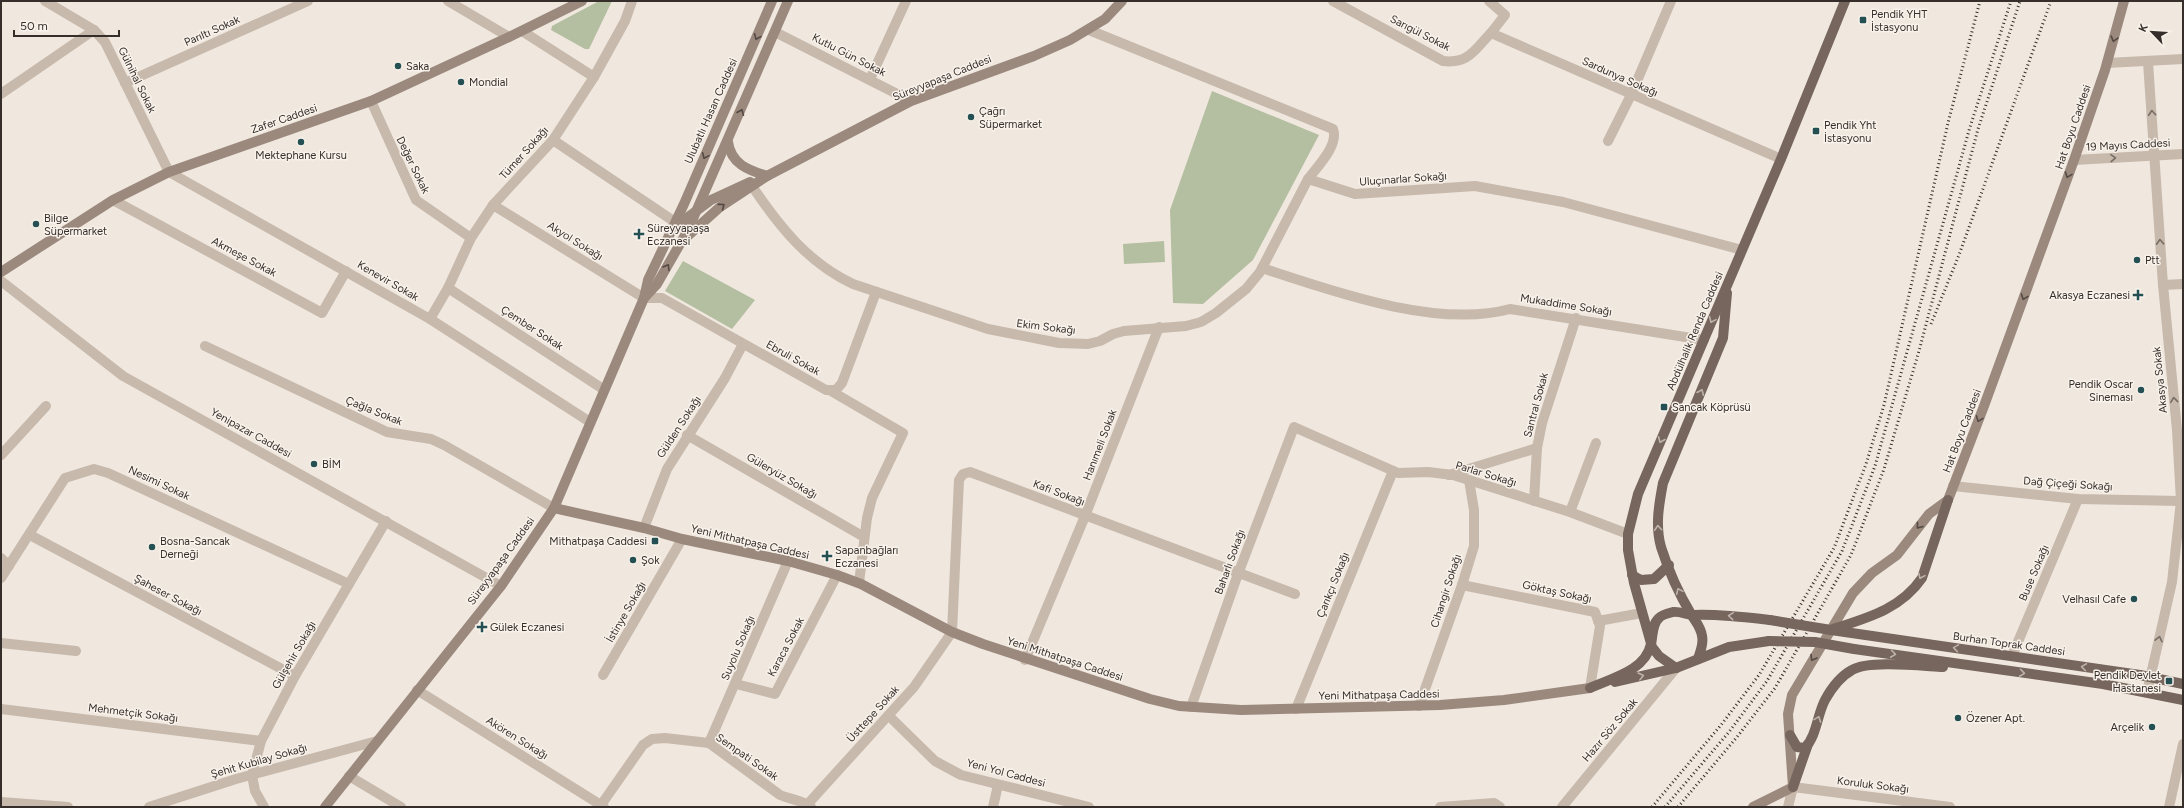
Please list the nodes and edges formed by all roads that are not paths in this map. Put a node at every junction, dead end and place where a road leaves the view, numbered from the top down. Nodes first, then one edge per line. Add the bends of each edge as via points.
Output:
1 (45, 1) edge
2 (308, 1) edge
3 (448, 1) edge
4 (582, 1) edge
5 (632, 1) edge
6 (772, 1) edge
7 (788, 1) edge
8 (906, 1) edge
9 (1122, 1) edge
10 (1333, 1) edge
11 (1489, 1) edge
12 (1671, 1) edge
13 (1845, 1) edge
14 (2124, 1) edge
15 (94, 30) junction
16 (1090, 30) junction
17 (522, 31) junction
18 (776, 32) junction
19 (1490, 33) junction
20 (509, 37) junction
21 (2183, 59) edge
22 (2148, 62) junction
23 (2107, 63) junction
24 (594, 77) junction
25 (870, 79) junction
26 (125, 83) junction
27 (1, 94) edge
28 (1632, 95) junction
29 (371, 101) junction
30 (911, 101) junction
31 (554, 140) junction
32 (1608, 141) dead end
33 (728, 142) junction
34 (2183, 154) edge
35 (2155, 156) junction
36 (1781, 159) junction
37 (2074, 160) junction
38 (169, 172) junction
39 (767, 176) junction
40 (1308, 179) junction
41 (752, 186) junction
42 (112, 200) junction
43 (493, 205) junction
44 (697, 211) junction
45 (673, 226) junction
46 (471, 238) junction
47 (682, 241) junction
48 (1742, 250) junction
49 (1262, 268) junction
50 (346, 271) junction
51 (1, 272) edge
52 (1, 281) edge
53 (1728, 284) junction
54 (2183, 284) edge
55 (2163, 285) junction
56 (448, 288) junction
57 (876, 292) junction
58 (644, 298) junction
59 (1576, 318) junction
60 (430, 319) junction
61 (1159, 326) junction
62 (1704, 340) junction
63 (743, 344) junction
64 (206, 346) dead end
65 (603, 389) junction
66 (831, 391) junction
67 (46, 406) dead end
68 (590, 422) junction
69 (2180, 425) edge
70 (1294, 427) joint
71 (687, 435) junction
72 (1596, 443) dead end
73 (1537, 448) junction
74 (1, 455) edge
75 (1393, 471) junction
76 (1449, 475) junction
77 (1469, 480) junction
78 (1953, 486) junction
79 (2078, 499) junction
80 (1948, 500) junction
81 (1534, 501) junction
82 (2181, 501) junction
83 (554, 508) junction
84 (1570, 512) junction
85 (1085, 516) junction
86 (386, 521) junction
87 (644, 528) junction
88 (1628, 534) junction
89 (30, 535) junction
90 (864, 537) junction
91 (2181, 538) edge
92 (682, 539) junction
93 (1, 558) edge
94 (788, 562) junction
95 (1669, 565) junction
96 (9, 566) junction
97 (1238, 574) junction
98 (837, 575) junction
99 (1632, 575) junction
100 (1, 578) edge
101 (349, 584) junction
102 (858, 584) junction
103 (1462, 585) junction
104 (502, 586) junction
105 (1295, 594) dead end
106 (1642, 614) junction
107 (1692, 615) junction
108 (1598, 620) junction
109 (1831, 630) junction
110 (952, 632) junction
111 (1, 643) edge
112 (1651, 644) junction
113 (76, 651) dead end
114 (2012, 656) junction
115 (1698, 659) junction
116 (1025, 660) junction
117 (1676, 668) junction
118 (2002, 671) junction
119 (603, 675) dead end
120 (295, 676) junction
121 (2150, 677) junction
122 (736, 684) junction
123 (2183, 684) edge
124 (1590, 688) junction
125 (417, 690) junction
126 (2147, 692) junction
127 (2183, 700) edge
128 (1419, 706) junction
129 (1191, 707) junction
130 (1, 709) edge
131 (1296, 709) junction
132 (889, 716) junction
133 (1790, 735) junction
134 (261, 741) junction
135 (377, 741) junction
136 (709, 743) junction
137 (1808, 744) junction
138 (2183, 744) edge
139 (252, 775) junction
140 (348, 776) junction
141 (998, 785) junction
142 (1793, 787) junction
143 (1, 802) edge
144 (602, 806) edge
145 (808, 806) edge
146 (68, 807) edge
147 (149, 807) edge
148 (264, 807) edge
149 (325, 807) edge
150 (401, 807) edge
151 (993, 807) edge
152 (1089, 807) edge
153 (1440, 807) edge
154 (1500, 807) edge
155 (1562, 807) edge
156 (1753, 807) edge
157 (1788, 807) edge
158 (1950, 807) edge
159 (2169, 807) edge

1 - 15 street, Gülnihal Sokak
2 - 26 street, Parıltı Sokak
3 - 20 street
4 - 17 street, Zafer Caddesi
5 - 24 street, Tümer Sokağı via 625,22
6 -> 45 street, Ulubatlı Hasan Caddesi
7 - 18 street
8 - 25 street
9 - 16 street, Süreyyapaşa Caddesi via 1105,20
10 - 19 street, Sarıgül Sokak via 1443,60 1456,62 1466,58
11 - 19 street via 1505,14
12 - 28 street
13 - 36 main road, Abdülhalik Renda Caddesi
14 -> 23 street, Hat Boyu Caddesi
15 - 26 street, Gülnihal Sokak via 105,42
15 - 27 street
16 - 30 street, Süreyyapaşa Caddesi via 1034,56
16 - 40 street via 1333,129 1335,136 1332,144
17 - 20 street, Zafer Caddesi
17 - 24 street
18 - 25 street, Kutlu Gün Sokak
33 -> 18 street
19 - 28 street, Sardunya Sokağı
20 - 29 street, Zafer Caddesi
21 - 22 street
22 - 23 street
35 -> 22 street, Akasya Sokak
23 - 37 street, Hat Boyu Caddesi
24 - 31 street, Tümer Sokağı
25 - 30 street, Kutlu Gün Sokak
26 - 38 street, Gülnihal Sokak
28 - 32 street
28 - 36 street, Sardunya Sokağı
29 - 38 street, Zafer Caddesi
29 - 46 street, Değer Sokak via 416,200
30 - 39 street, Süreyyapaşa Caddesi
31 - 43 street, Tümer Sokağı
31 - 45 street
33 - 39 street via 730,152 740,165
33 - 44 street
34 - 35 street, 19 Mayıs Caddesi
37 -> 35 street, 19 Mayıs Caddesi
55 -> 35 street, Akasya Sokak
36 - 48 main road, Abdülhalik Renda Caddesi
37 -> 78 street, Hat Boyu Caddesi
38 - 42 street, Zafer Caddesi
38 - 50 street, Kenevir Sokak
39 - 41 street, Süreyyapaşa Caddesi
39 - 44 street, Süreyyapaşa Caddesi via 725,193
40 - 48 street, Uluçınarlar Sokağı via 1355,194 1475,186 1494,188 1563,202
40 - 49 street, Ekim Sokağı
47 -> 41 street, Süreyyapaşa Caddesi via 712,214
41 - 57 street, Ekim Sokağı via 782,228 815,262 835,275
42 - 50 street, Akmeşe Sokak via 322,313
42 - 51 street, Zafer Caddesi
43 - 46 street, Tümer Sokağı
43 - 58 street, Akyol Sokağı
44 - 45 street, Süreyyapaşa Caddesi
44 - 47 street, Süreyyapaşa Caddesi
45 - 58 street, Süreyyapaşa Caddesi via 648,280
46 - 56 street, Tümer Sokağı
58 -> 47 street, Süreyyapaşa Caddesi via 657,284
48 - 53 main road, Abdülhalik Renda Caddesi
49 - 59 street, Mukaddime Sokağı via 1320,287 1408,309 1454,314 1510,309
49 - 61 street, Ekim Sokağı via 1246,289 1201,322 1186,326
50 - 60 street, Kenevir Sokak
52 - 86 street, Yenipazar Caddesi via 123,376
53 -> 62 main road, Abdülhalik Renda Caddesi
95 -> 53 main road via 1661,547 1658,526 1663,483 1724,338
54 - 55 street
69 -> 55 street, Akasya Sokak
56 - 60 street, Tümer Sokağı
56 - 65 street, Çember Sokak
57 - 61 street, Ekim Sokağı via 988,329 1059,343 1088,344 1124,331
57 - 66 street via 842,383 836,390
58 - 63 street, Ebruli Sokak via 662,298
58 - 65 street, Süreyyapaşa Caddesi
59 - 62 street, Mukaddime Sokağı
59 - 73 street, Santral Sokak via 1549,397
60 - 68 street, Kenevir Sokak
61 - 85 street, Hanımeli Sokak
62 -> 88 main road, Abdülhalik Renda Caddesi via 1638,494
63 - 66 street, Ebruli Sokak
63 - 71 street, Gülden Sokağı via 725,378
64 - 83 street, Çağla Sokak via 387,432 431,439 444,445
65 - 68 street, Süreyyapaşa Caddesi
66 - 90 street, Ebruli Sokak via 903,433 872,498
67 - 74 street
68 - 83 street, Süreyyapaşa Caddesi
69 - 82 street, Akasya Sokak
70 - 75 street, Parlar Sokağı
70 - 97 street, Baharlı Sokağı
71 - 87 street, Gülden Sokağı via 667,469
71 - 90 street, Güleryüz Sokağı
72 - 84 street
73 - 76 street
73 - 81 street, Santral Sokak
75 - 76 street, Parlar Sokağı
75 - 131 street, Çarıkçı Sokağı
76 - 77 street, Parlar Sokağı
77 - 81 street, Parlar Sokağı
77 - 103 street, Cihangir Sokağı via 1474,510 1474,546
78 - 79 street, Dağ Çiçeği Sokağı
78 - 80 street, Hat Boyu Caddesi
79 - 82 street, Dağ Çiçeği Sokağı
79 - 114 street, Buse Sokağı
80 -> 109 main road via 1922,578 1915,588 1892,607 1872,617
80 -> 133 street via 1929,514 1897,555 1872,573 1854,593 1792,696 1788,714
81 - 84 street, Parlar Sokağı
82 - 91 street, Akasya Sokak
83 - 87 street, Yeni Mithatpaşa Caddesi
83 - 104 street, Süreyyapaşa Caddesi
84 - 88 street, Parlar Sokağı
85 - 97 street, Kafi Sokağı
85 - 110 street, Kafi Sokağı via 970,472 963,474 959,480
85 - 116 street, Hanımeli Sokak
86 - 101 street, Gülşehir Sokağı
86 - 104 street, Yenipazar Caddesi
87 - 92 street, Yeni Mithatpaşa Caddesi
88 - 99 main road, Abdülhalik Renda Caddesi
89 - 96 street, Nesimi Sokak
89 - 101 street, Nesimi Sokak via 65,478 94,469 108,473
89 - 120 street, Şaheser Sokağı
90 - 102 street
121 -> 91 street, Akasya Sokak
92 - 94 street, Yeni Mithatpaşa Caddesi
92 - 119 street, İstinye Sokağı
93 - 96 street
94 - 98 street, Yeni Mithatpaşa Caddesi
94 - 122 street, Suyolu Sokağı
95 - 99 main road via 1654,579 1648,581
107 -> 95 main road
96 - 100 street, Nesimi Sokak
97 - 105 street, Kafi Sokağı
97 - 129 street, Baharlı Sokağı
98 - 102 street, Yeni Mithatpaşa Caddesi
98 - 122 street, Karaca Sokak via 775,694
99 - 106 main road, Abdülhalik Renda Caddesi
101 - 120 street, Gülşehir Sokağı
102 - 110 street, Yeni Mithatpaşa Caddesi
103 - 108 street, Göktaş Sokağı via 1595,612
103 - 128 street, Cihangir Sokağı
104 - 125 street, Süreyyapaşa Caddesi
106 - 108 street
106 - 112 main road, Abdülhalik Renda Caddesi
109 -> 107 main road, bridge via 1770,620
107 - 112 main road via 1673,612 1660,616 1655,622
107 - 115 main road via 1698,622 1702,636
108 - 124 street via 1600,626
114 -> 109 main road, Burhan Toprak Caddesi
110 - 116 street, Yeni Mithatpaşa Caddesi
110 - 132 street, Üsttepe Sokak via 922,676
111 - 113 street
112 - 117 main road, Abdülhalik Renda Caddesi via 1659,656
112 - 124 main road via 1646,656 1638,665
121 -> 114 main road, Burhan Toprak Caddesi
115 - 117 main road
115 -> 118 main road, bridge via 1729,647 1769,641 1815,642
116 - 129 street, Yeni Mithatpaşa Caddesi via 1150,699
124 -> 117 main road
117 - 155 street, Hazır Söz Sokak
118 -> 126 main road
137 -> 118 main road via 1825,700 1838,681 1852,670 1885,664
120 - 134 street, Gülşehir Sokağı
121 - 123 main road, Burhan Toprak Caddesi
121 - 126 street, Akasya Sokak
122 - 136 street, Suyolu Sokağı
124 - 128 street, Yeni Mithatpaşa Caddesi via 1497,700
125 - 135 street, Süreyyapaşa Caddesi
125 - 144 street, Akören Sokağı
126 - 127 main road
128 - 131 street, Yeni Mithatpaşa Caddesi
129 - 131 street, Yeni Mithatpaşa Caddesi via 1241,710
130 - 134 street, Mehmetçik Sokağı
132 - 141 street, Yeni Yol Caddesi via 935,761 961,775
132 - 145 street, Üsttepe Sokak
133 - 137 main road via 1797,746 1805,748
133 - 142 street
134 - 139 street, Gülşehir Sokağı
135 - 139 street, Şehit Kubilay Sokağı
135 - 140 street, Süreyyapaşa Caddesi
136 - 144 street, Sempati Sokak via 652,739 643,745
136 - 145 street, Sempati Sokak via 780,795
137 - 142 main road
138 - 159 street
139 - 147 street, Şehit Kubilay Sokağı
139 - 148 street, Gülşehir Sokağı via 254,791
140 - 149 street, Süreyyapaşa Caddesi
140 - 150 street
141 - 151 street
141 - 152 street, Yeni Yol Caddesi
142 - 156 street
142 - 157 street
142 - 158 street, Koruluk Sokağı
143 - 146 street
153 - 154 street via 1494,803

